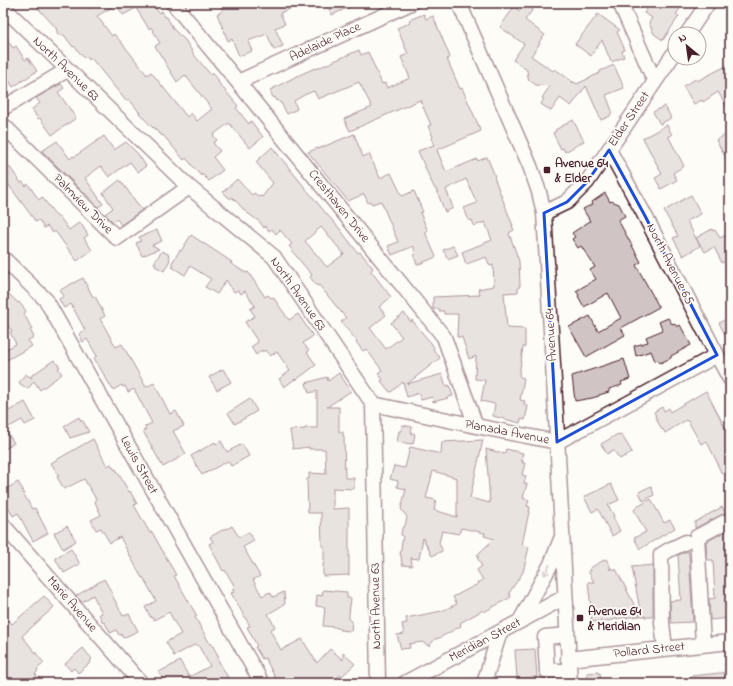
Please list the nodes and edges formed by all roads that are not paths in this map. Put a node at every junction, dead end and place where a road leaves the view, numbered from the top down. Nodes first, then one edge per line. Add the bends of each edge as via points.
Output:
1 (173, 3) edge
2 (411, 3) edge
3 (459, 3) edge
4 (620, 3) edge
5 (708, 3) edge
6 (3, 7) edge
7 (692, 26) edge
8 (667, 64) edge
9 (67, 70) junction
10 (238, 82) junction
11 (655, 82) junction
12 (3, 108) edge
13 (3, 124) edge
14 (608, 150) junction
15 (189, 187) junction
16 (544, 213) junction
17 (3, 258) edge
18 (717, 355) junction
19 (730, 379) edge
20 (373, 404) junction
21 (476, 426) junction
22 (557, 442) junction
23 (725, 522) dead end
24 (3, 525) edge
25 (562, 534) junction
26 (686, 542) dead end
27 (565, 597) junction
28 (520, 621) junction
29 (500, 632) junction
30 (567, 635) junction
31 (730, 642) edge
32 (703, 644) junction
33 (665, 648) junction
34 (569, 671) edge
35 (141, 683) edge
36 (262, 683) edge
37 (378, 683) edge
38 (405, 683) edge
39 (484, 683) edge

1 - 10 street, Cresthaven Drive
2 - 10 street, Adelaide Place
3 - 16 street, Avenue 64 via 530,166
4 - 11 street
5 - 7 street
6 - 9 street, North Avenue 63
8 - 11 street, Elder Street
9 - 12 street
9 - 15 street, North Avenue 63
10 - 21 street, Cresthaven Drive via 444,337
11 - 14 street, Elder Street
13 - 15 street, Palmview Drive via 117,238
14 - 16 street, Elder Street via 587,182 567,202
14 - 18 street, North Avenue 65
15 - 20 street, North Avenue 63 via 274,257
16 - 22 street, Avenue 64
17 - 36 street, Lewis Street via 46,300
18 - 19 street, North Avenue 65
18 - 22 street, Planada Avenue
20 - 21 street, Planada Avenue
20 - 37 street, North Avenue 63
21 - 22 street, Planada Avenue
22 - 25 street, Avenue 64
23 - 32 street via 697,537
24 - 35 street, Marie Avenue
25 - 27 street, Avenue 64
25 -> 28 street via 550,564
26 - 33 street via 661,555
27 - 28 street, Meridian Street
27 - 30 street, Avenue 64
28 - 29 street, Meridian Street
29 - 38 street, Meridian Street
29 - 39 street
30 - 34 street, Avenue 64
30 - 34 street, Pollard Street via 545,637 546,664 547,671
31 - 32 street, Pollard Street
32 - 33 street, Pollard Street
33 - 34 street, Pollard Street

